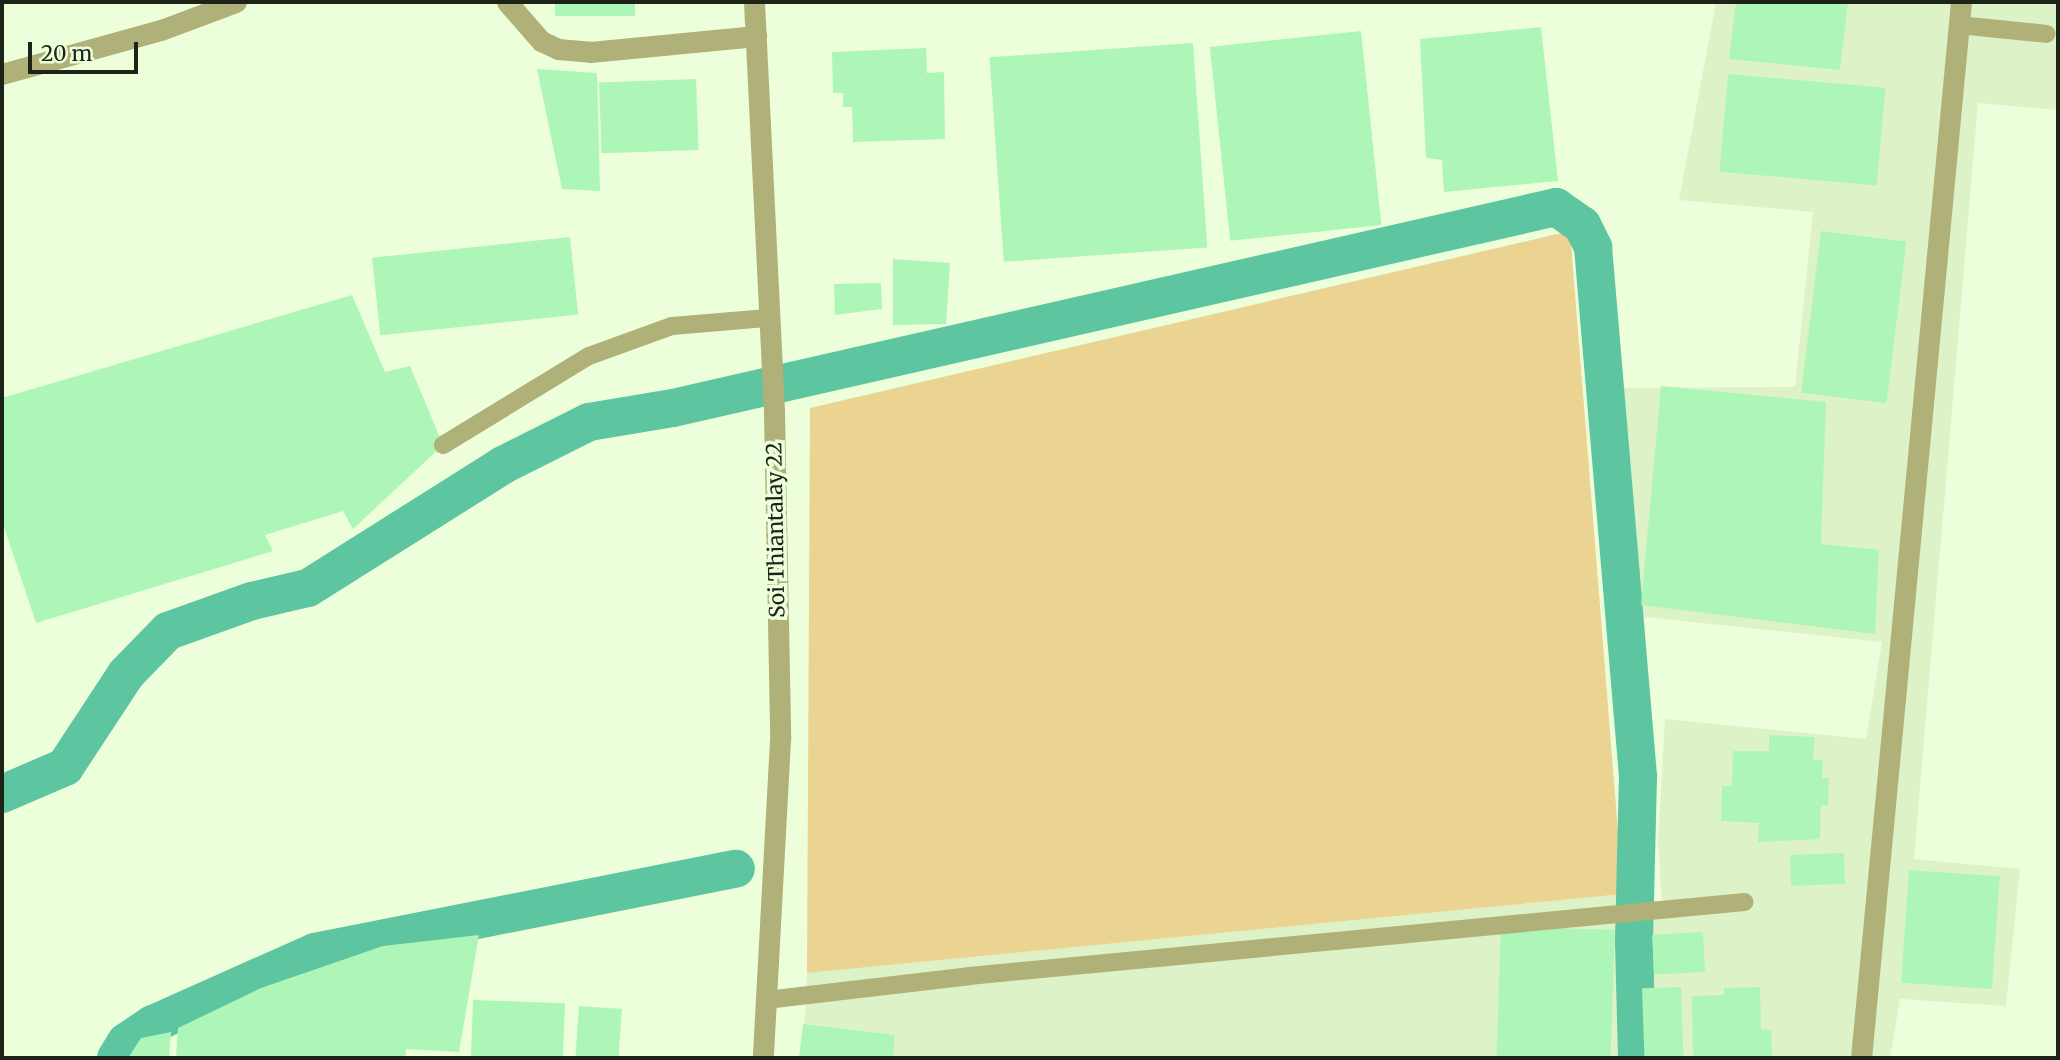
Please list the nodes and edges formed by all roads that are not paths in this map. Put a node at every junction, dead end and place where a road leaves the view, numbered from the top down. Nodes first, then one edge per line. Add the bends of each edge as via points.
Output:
1 (236, 2) edge
2 (507, 2) edge
3 (754, 2) edge
4 (1962, 2) edge
5 (1959, 25) junction
6 (2048, 34) dead end
7 (756, 36) junction
8 (2, 74) edge
9 (767, 318) junction
10 (443, 445) dead end
11 (1744, 902) dead end
12 (766, 1000) junction
13 (763, 1058) edge
14 (1861, 1058) edge

1 - 8 street via 161,30
2 - 7 street via 541,41 558,49 590,52
3 - 7 street, Soi Thiantalay 22
4 - 5 street
5 - 6 lane
5 - 14 street
7 - 9 street, Soi Thiantalay 22
9 - 10 lane via 672,326 589,356
9 - 12 street, Soi Thiantalay 22 via 774,412 780,740
11 - 12 lane via 969,976
12 - 13 street, Soi Thiantalay 22

